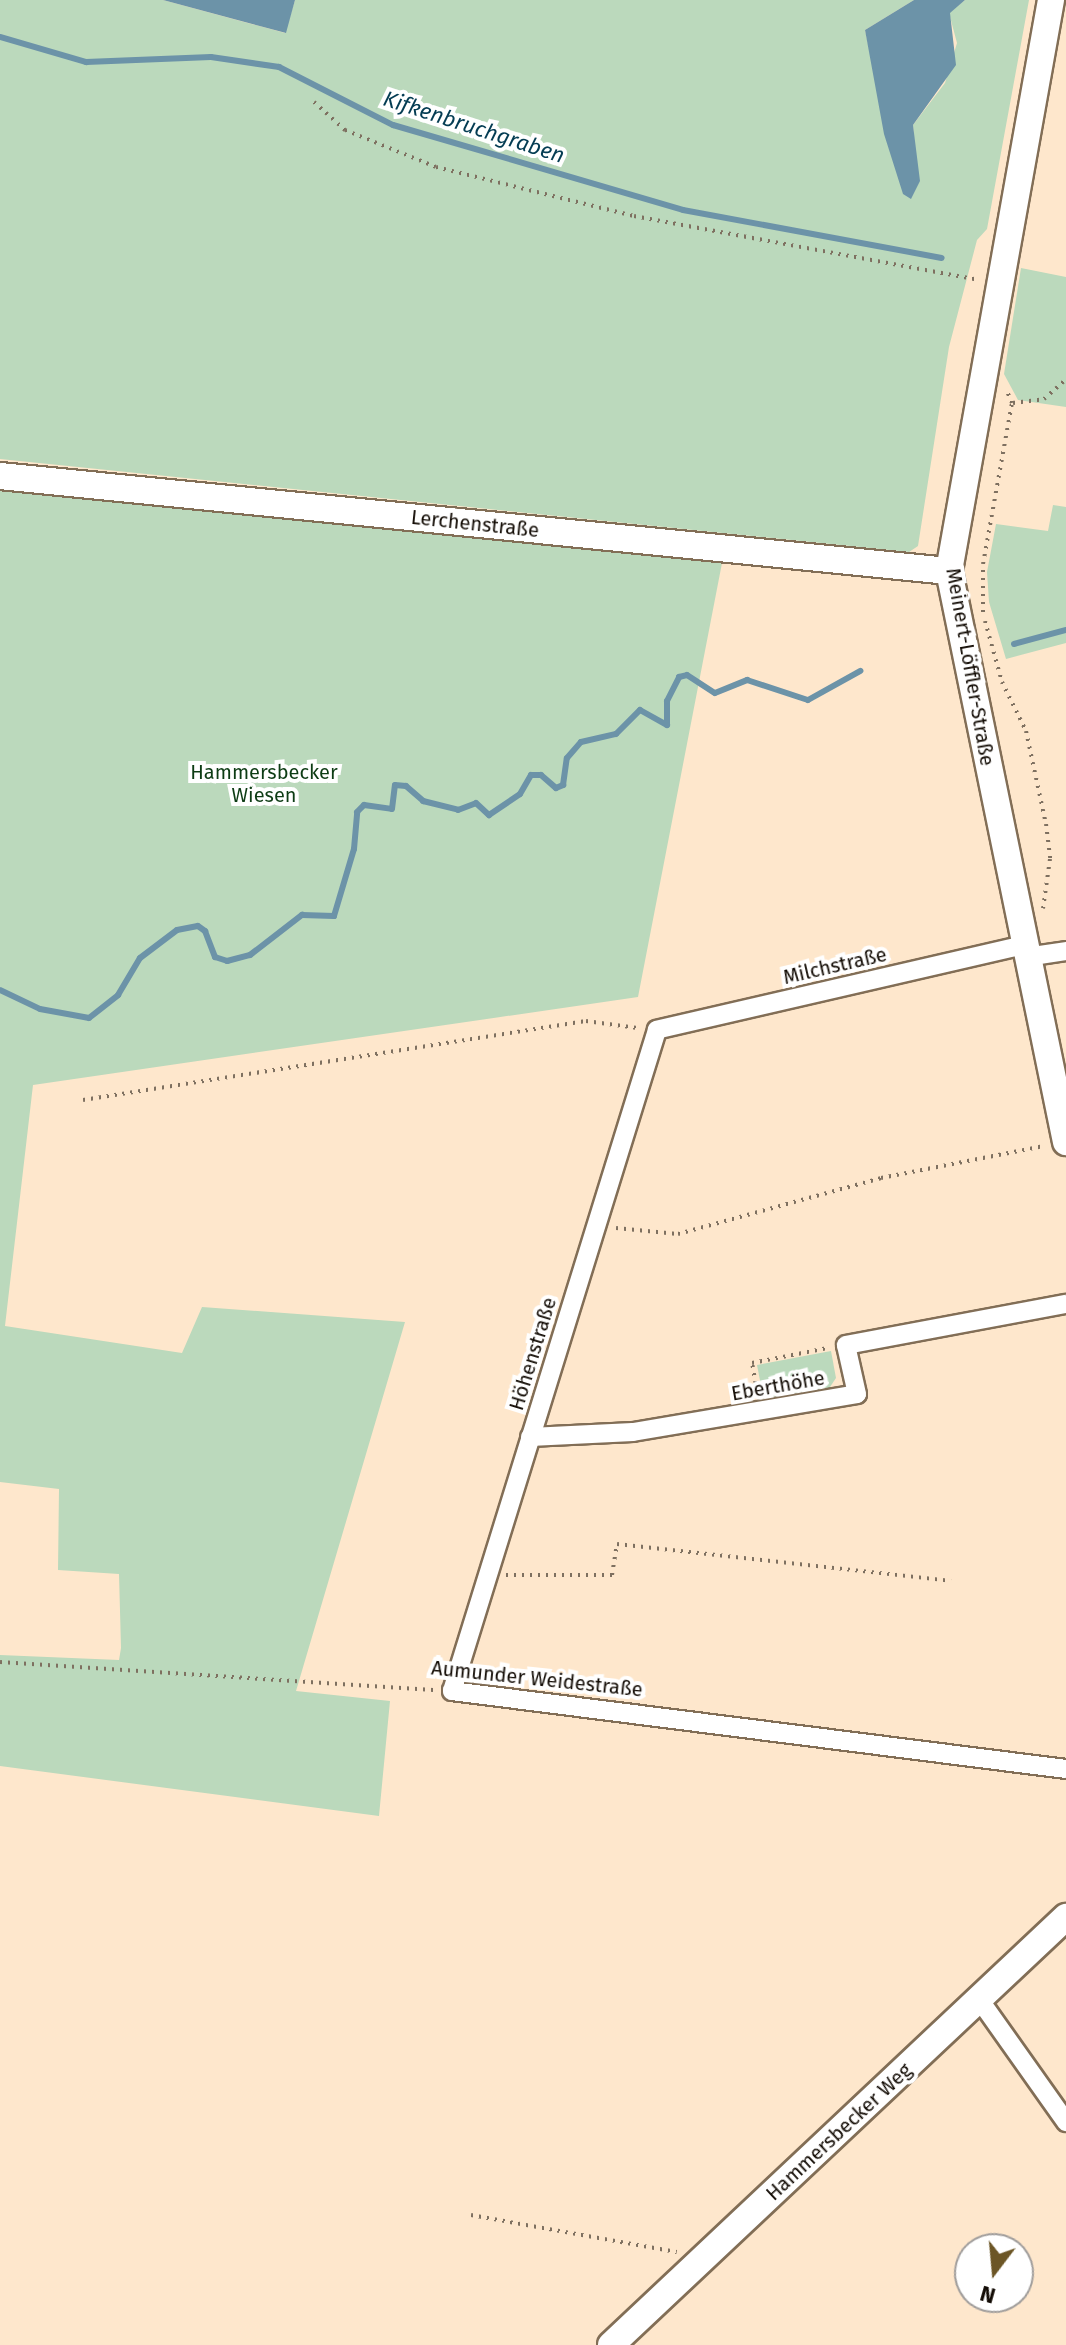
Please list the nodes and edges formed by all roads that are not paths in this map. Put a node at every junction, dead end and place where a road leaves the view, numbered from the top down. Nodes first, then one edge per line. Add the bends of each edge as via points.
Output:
1 (1051, 0) edge
2 (0, 476) edge
3 (949, 571) junction
4 (1025, 951) junction
5 (1066, 951) edge
6 (657, 1030) joint
7 (1066, 1142) edge
8 (1066, 1304) edge
9 (530, 1437) junction
10 (452, 1691) joint
11 (1066, 1769) edge
12 (1066, 1917) edge
13 (979, 1999) junction
14 (1066, 2122) edge
15 (611, 2345) edge

1 - 3 street, Meinert-Löffler-Straße
2 - 3 street, Lerchenstraße
3 - 4 street, Meinert-Löffler-Straße
4 - 5 street, Milchstraße
4 - 6 street, Milchstraße
4 - 7 street, Meinert-Löffler-Straße
6 - 9 street, Höhenstraße
8 - 9 street, Eberthöhe via 846,1345 857,1394 633,1432
9 - 10 street, Höhenstraße
10 - 11 street, Aumunder Weidestraße
12 - 13 street, Hammersbecker Weg
13 - 14 street
13 - 15 street, Hammersbecker Weg

